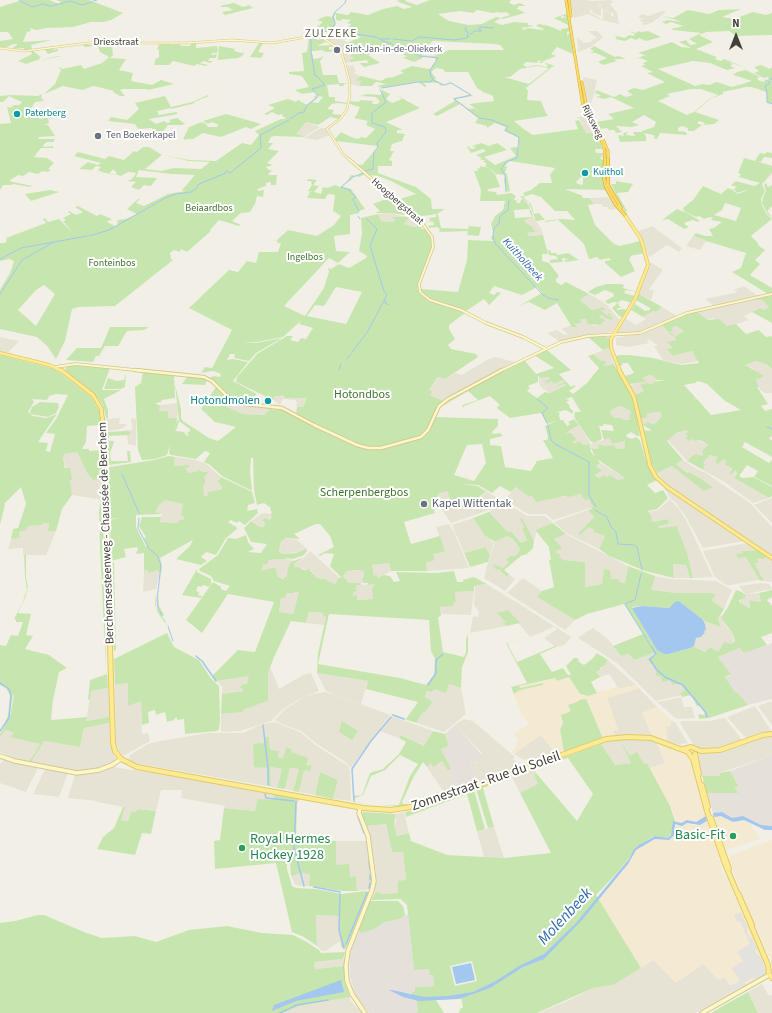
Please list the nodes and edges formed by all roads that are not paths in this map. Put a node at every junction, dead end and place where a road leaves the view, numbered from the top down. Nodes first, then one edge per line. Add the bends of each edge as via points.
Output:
1 (568, 0) edge
2 (0, 48) edge
3 (327, 128) joint
4 (625, 215) joint
5 (772, 294) edge
6 (613, 335) junction
7 (546, 349) junction
8 (0, 353) edge
9 (80, 364) junction
10 (55, 367) junction
11 (60, 370) junction
12 (772, 558) edge
13 (772, 734) edge
14 (691, 752) junction
15 (0, 756) edge
16 (121, 759) junction
17 (360, 808) junction
18 (771, 974) edge
19 (365, 1013) edge
20 (702, 1013) edge

1 - 4 highway, Rijksweg via 586,106 606,146 608,185
2 - 3 street, Driesstraat via 24,51 105,40 126,43 233,40 272,43 318,36 342,50 349,83 350,97 347,109 341,118
3 - 7 street, Hoogbergstraat via 343,154 422,223 432,237 432,247 419,286 424,297 461,310
4 - 6 main road, Rijksweg via 641,239 648,265 635,299
5 - 6 street via 687,313 651,330
6 - 7 street via 572,339
6 - 12 main road via 613,355 634,397 646,456 656,477
7 - 9 street via 512,364 448,399 439,406 428,430 421,436 392,446 376,448 357,445 283,408 235,401 206,377
8 - 10 main road, Berchemsesteenweg - Chaussée de Berchem
9 - 10 street
9 - 11 street
10 - 11 main road, Berchemsesteenweg - Chaussée de Berchem
11 - 16 main road, Berchemsesteenweg - Chaussée de Berchem via 93,395 100,404 104,419 113,743
13 - 14 main road, Zonnestraat - Rue du Soleil via 720,750
14 - 17 main road, Zonnestraat - Rue du Soleil via 652,738 611,738 419,806 391,810
14 - 18 main road via 723,854
15 - 16 street via 14,762 80,773 99,770
16 - 17 main road, Zonnestraat - Rue du Soleil via 137,766
17 - 19 street via 359,813 368,836 374,877 372,890 347,954 346,972 351,992
18 - 20 street

